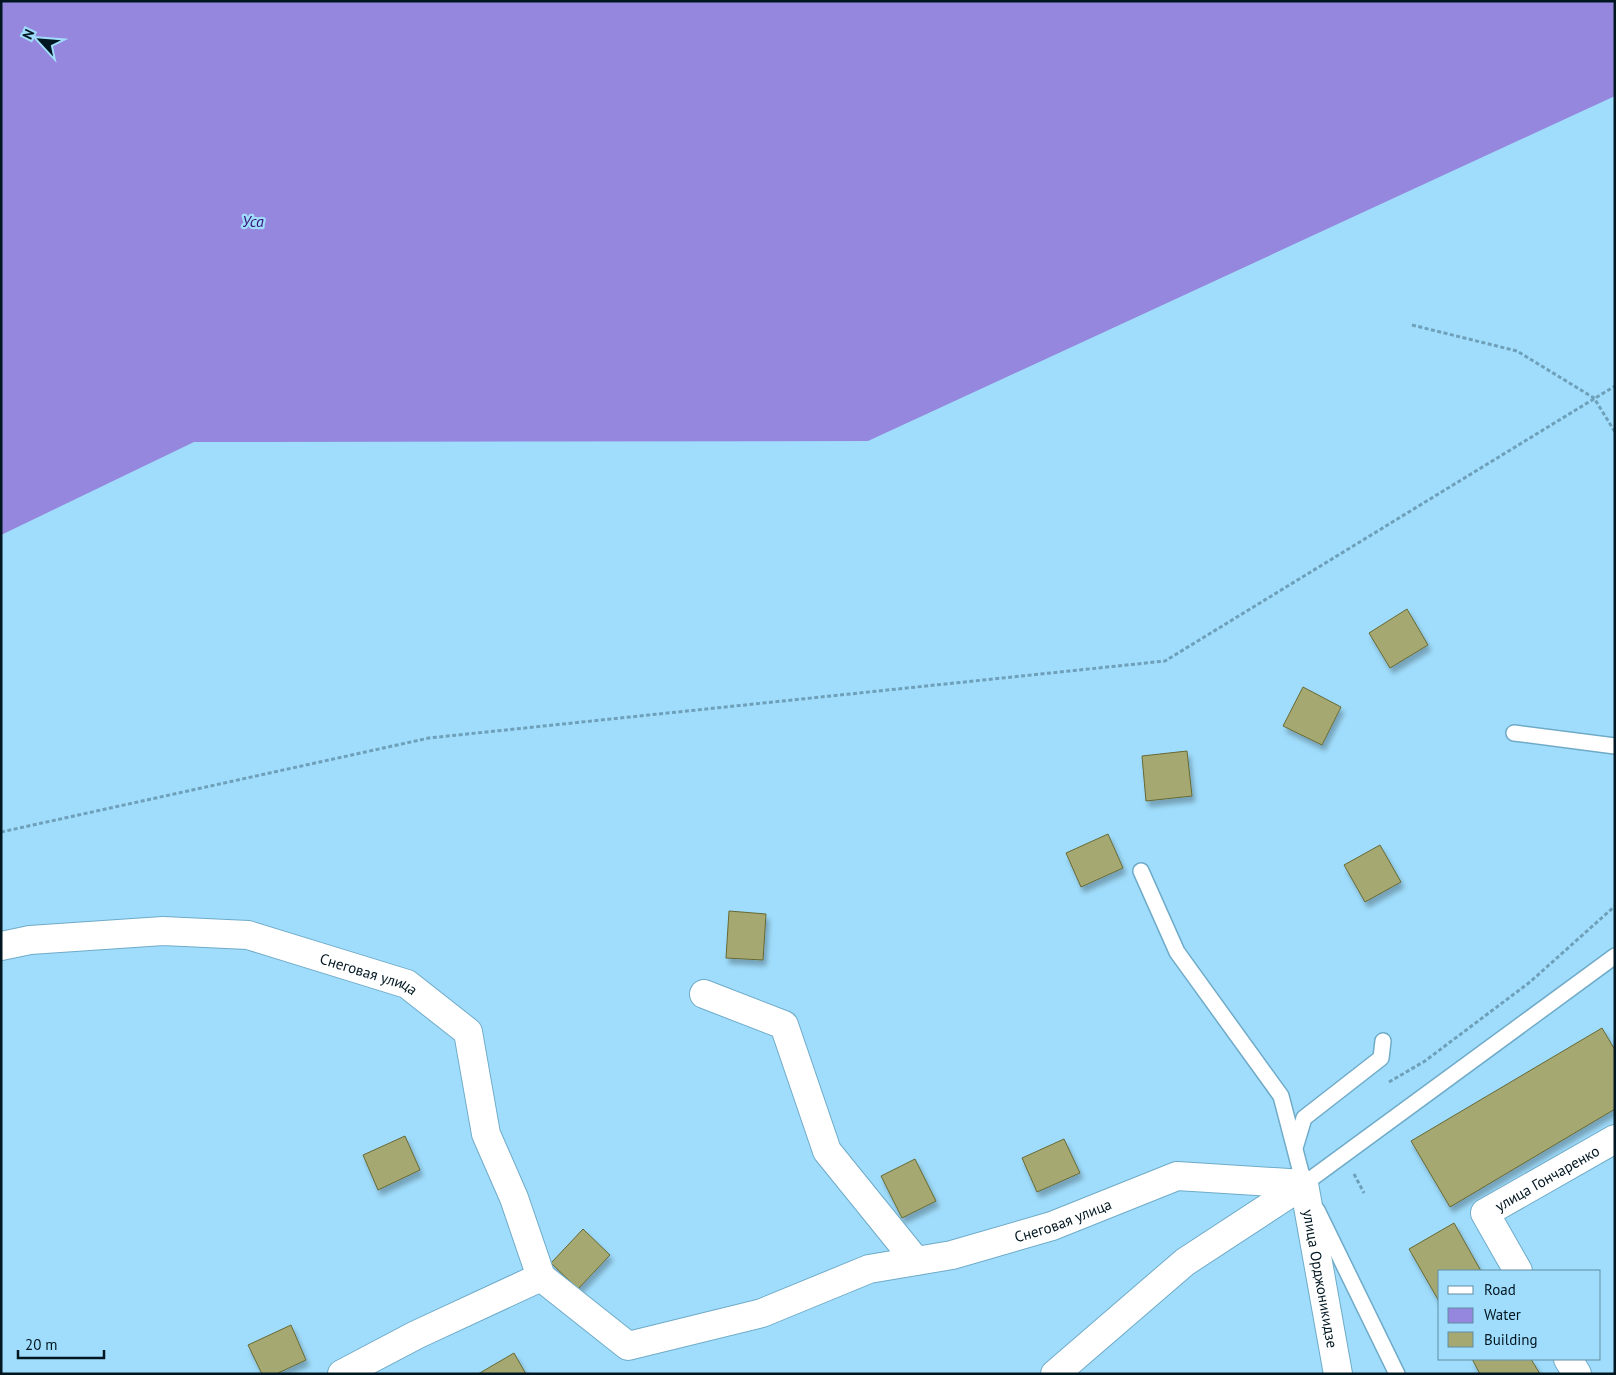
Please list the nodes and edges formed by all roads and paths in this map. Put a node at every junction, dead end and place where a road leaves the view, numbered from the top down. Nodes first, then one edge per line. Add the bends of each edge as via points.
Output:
1 (1412, 325) dead end
2 (1615, 386) edge
3 (1594, 398) junction
4 (1615, 432) edge
5 (1514, 732) dead end
6 (1615, 746) edge
7 (1, 832) edge
8 (1141, 871) dead end
9 (1, 946) edge
10 (1615, 956) edge
11 (704, 994) dead end
12 (1383, 1041) dead end
13 (1615, 1139) edge
14 (1295, 1148) junction
15 (1304, 1184) junction
16 (916, 1261) junction
17 (1517, 1270) edge
18 (541, 1277) junction
19 (1569, 1360) edge
20 (342, 1374) edge
21 (1056, 1374) edge
22 (1338, 1374) edge
23 (1397, 1374) edge
24 (1577, 1374) edge

1 - 3 path via 1517,351
2 - 3 path
3 - 4 path
3 - 7 path via 1165,661 429,738
5 - 6 lane
8 - 14 lane via 1177,952 1281,1096
9 - 18 street, Снеговая улица via 30,940 163,931 248,935 407,984 468,1032 486,1134 514,1198
10 - 15 lane
11 - 16 street via 784,1025 827,1151
12 - 14 lane via 1381,1058 1304,1118
13 - 17 street, улица Гончаренко via 1485,1213
14 - 15 lane
15 - 16 street, Снеговая улица via 1177,1176 1052,1226 952,1255
15 - 21 street via 1185,1262
15 - 22 street, улица Орджоникидзе
15 - 23 lane
16 - 18 street, Снеговая улица via 869,1269 762,1313 628,1346
18 - 20 street via 416,1335
19 - 24 street

